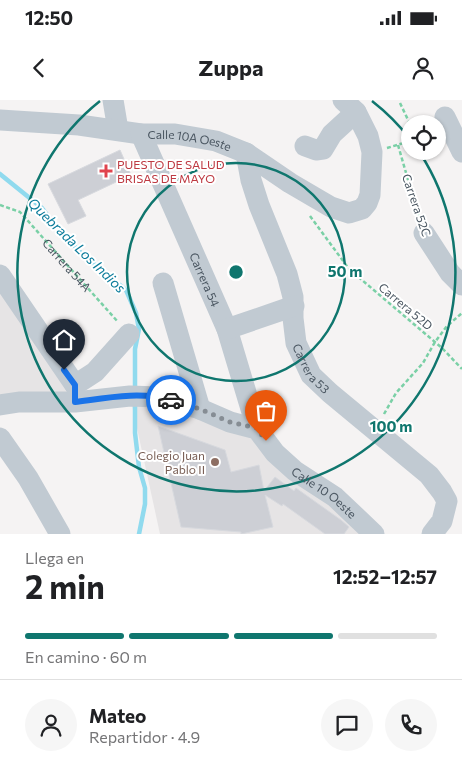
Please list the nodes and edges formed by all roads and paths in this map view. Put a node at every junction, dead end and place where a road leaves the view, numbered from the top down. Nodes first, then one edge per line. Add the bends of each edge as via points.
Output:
1 (113, 100) edge
2 (400, 102) dead end
3 (349, 106) edge
4 (406, 115) edge
5 (446, 119) edge
6 (0, 120) edge
7 (118, 130) junction
8 (141, 134) junction
9 (401, 144) edge
10 (398, 145) junction
11 (305, 146) dead end
12 (246, 152) junction
13 (372, 152) junction
14 (462, 152) edge
15 (0, 205) edge
16 (306, 212) dead end
17 (424, 233) joint
18 (0, 274) edge
19 (163, 283) dead end
20 (462, 286) edge
21 (294, 306) junction
22 (462, 312) edge
23 (226, 329) junction
24 (129, 334) joint
25 (435, 342) junction
26 (462, 369) edge
27 (75, 393) junction
28 (0, 405) edge
29 (200, 409) junction
30 (257, 428) junction
31 (375, 431) junction
32 (0, 438) edge
33 (60, 534) edge
34 (374, 534) edge
35 (432, 534) edge

1 - 7 street
2 - 4 path
3 - 11 street via 323,149
3 - 13 street via 368,136
5 - 14 street
6 - 7 street, Calle 10A Oeste
7 - 8 street, Calle 10A Oeste
8 - 12 street, Calle 10A Oeste via 175,134
8 - 23 street, Carrera 54
9 - 10 path
10 - 13 path
10 - 17 path, Carrera 52C
12 - 13 street, Calle 10A Oeste via 331,207 350,212 362,209 368,203
12 - 21 street, Carrera 53 via 256,197 287,274
15 - 24 path, Carrera 54A via 20,212
16 - 25 path, Carrera 52D via 349,269
17 - 20 street, Carrera 52C
18 - 27 street
19 - 29 street
21 - 23 street
21 - 31 street, Carrera 53 via 296,343 311,375
22 - 25 path
23 - 30 street, Carrera 54
24 - 27 street
25 - 26 path, Carrera 52D
25 - 31 path via 423,363 396,393
27 - 28 street
27 - 29 street via 158,397
29 - 30 street via 230,422
30 - 34 street, Calle 10 Oeste via 275,453 295,471 335,497
31 - 35 street, Carrera 53 via 429,475 447,501 442,521
32 - 33 street via 28,478

